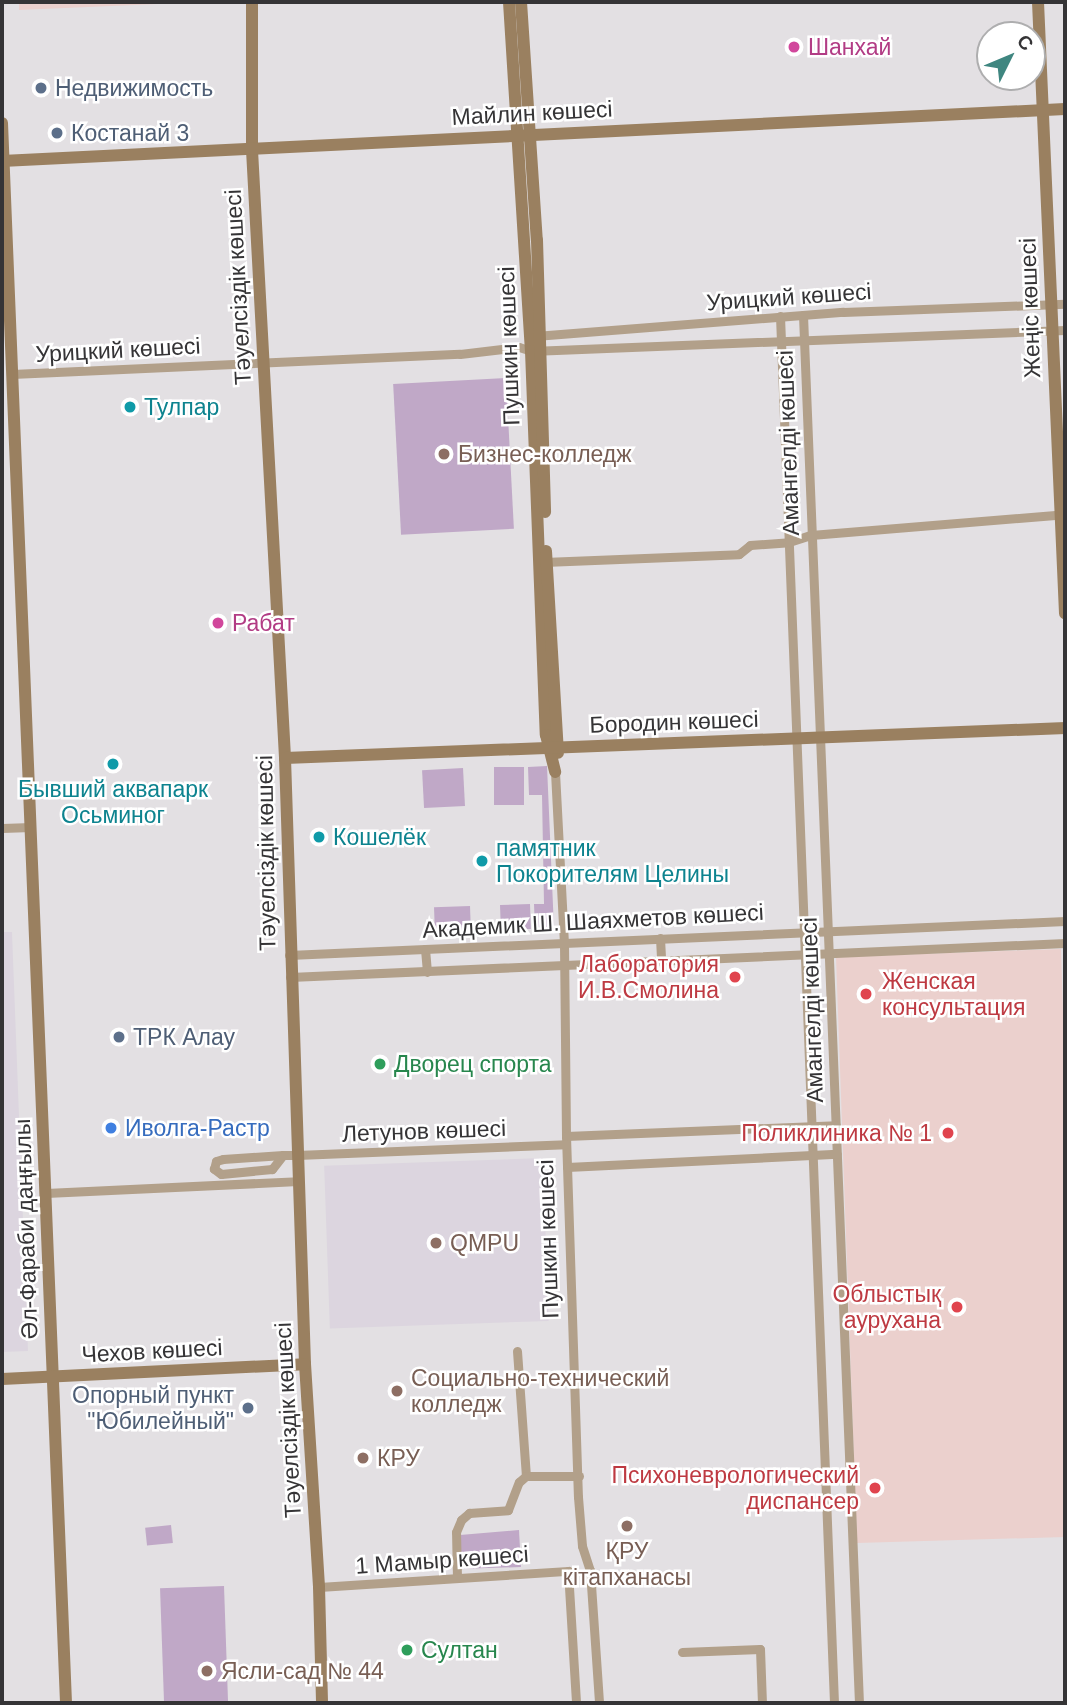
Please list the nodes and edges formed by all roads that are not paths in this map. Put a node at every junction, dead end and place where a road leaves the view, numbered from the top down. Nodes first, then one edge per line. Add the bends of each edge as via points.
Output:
1 (252, 2) edge
2 (509, 2) edge
3 (521, 2) edge
4 (1038, 2) edge
5 (519, 72) junction
6 (1065, 109) edge
7 (1042, 110) junction
8 (2, 123) edge
9 (524, 134) junction
10 (252, 150) junction
11 (3, 161) edge
12 (1065, 304) edge
13 (1051, 305) junction
14 (803, 315) junction
15 (780, 316) junction
16 (1059, 330) edge
17 (535, 335) junction
18 (803, 340) junction
19 (782, 341) junction
20 (531, 349) junction
21 (263, 362) junction
22 (12, 374) junction
23 (1062, 514) edge
24 (811, 536) junction
25 (789, 542) junction
26 (542, 562) junction
27 (1065, 613) edge
28 (1065, 728) edge
29 (820, 737) junction
30 (797, 738) junction
31 (553, 748) junction
32 (285, 758) junction
33 (555, 772) joint
34 (31, 827) junction
35 (2, 828) edge
36 (1065, 920) edge
37 (828, 930) junction
38 (804, 931) junction
39 (660, 938) junction
40 (1065, 943) edge
41 (564, 944) junction
42 (425, 949) junction
43 (828, 952) junction
44 (805, 953) junction
45 (289, 955) junction
46 (661, 960) junction
47 (564, 964) junction
48 (427, 972) junction
49 (290, 977) junction
50 (836, 1125) junction
51 (812, 1127) junction
52 (566, 1140) junction
53 (837, 1154) junction
54 (282, 1155) junction
55 (297, 1155) junction
56 (813, 1156) junction
57 (567, 1167) junction
58 (299, 1181) junction
59 (46, 1193) junction
60 (517, 1351) dead end
61 (305, 1364) junction
62 (54, 1376) junction
63 (2, 1379) edge
64 (526, 1476) junction
65 (579, 1476) junction
66 (457, 1578) junction
67 (319, 1587) junction
68 (682, 1652) dead end
69 (66, 1703) edge
70 (322, 1703) edge
71 (576, 1703) edge
72 (599, 1703) edge
73 (762, 1703) edge
74 (834, 1703) edge
75 (859, 1703) edge

1 - 10 main road, Тәуелсіздік көшесі
2 - 5 main road, Пушкин көшесі
3 - 5 main road, Пушкин көшесі
4 - 7 main road, Жеңіс көшесі
5 - 9 main road, Пушкин көшесі
6 - 7 main road, Майлин көшесі
7 - 9 main road, Майлин көшесі
7 - 13 main road, Жеңіс көшесі
8 - 11 main road, Әл-Фараби даңғылы
9 - 10 main road, Майлин көшесі
9 - 17 main road, Пушкин көшесі
10 - 11 main road, Майлин көшесі
10 - 21 main road, Тәуелсіздік көшесі
11 - 22 main road, Әл-Фараби даңғылы
12 - 13 street, Урицкий көшесі
13 - 14 street, Урицкий көшесі
13 - 16 main road, Жеңіс көшесі
14 - 15 street, Урицкий көшесі
14 - 18 street, Амангелді көшесі
15 - 17 street, Урицкий көшесі
15 - 19 street, Амангелді көшесі
16 - 18 street, Урицкий көшесі
16 - 23 main road, Жеңіс көшесі
17 - 20 main road, Пушкин көшесі
17 - 20 street, Урицкий көшесі
18 - 19 street, Урицкий көшесі
18 - 24 street, Амангелді көшесі
19 - 20 street, Урицкий көшесі
19 - 25 street, Амангелді көшесі
20 - 21 street, Урицкий көшесі
20 - 26 main road, Пушкин көшесі
21 - 22 street, Урицкий көшесі
21 - 32 main road, Тәуелсіздік көшесі
22 - 34 main road, Әл-Фараби даңғылы
23 - 24 street
23 - 27 main road, Жеңіс көшесі
24 - 25 street
24 - 29 street, Амангелді көшесі
25 - 26 street via 750,545 739,554
25 - 30 street, Амангелді көшесі
26 - 31 main road, Пушкин көшесі
28 - 29 main road, Бородин көшесі
29 - 30 main road, Бородин көшесі
29 - 37 street, Амангелді көшесі
30 - 31 main road, Бородин көшесі
30 - 38 street, Амангелді көшесі
31 - 32 main road, Бородин көшесі
31 - 33 main road, Пушкин көшесі
32 - 45 main road, Тәуелсіздік көшесі
33 - 41 street, Пушкин көшесі
34 - 35 street
34 - 59 main road, Әл-Фараби даңғылы
36 - 37 street, Академик Ш. Шаяхметов көшесі
37 - 38 street, Академик Ш. Шаяхметов көшесі
37 - 43 street, Амангелді көшесі
38 - 39 street, Академик Ш. Шаяхметов көшесі
38 - 44 street, Амангелді көшесі
39 - 41 street, Академик Ш. Шаяхметов көшесі
39 - 46 street
40 - 43 street, Академик Ш. Шаяхметов көшесі
41 - 42 street, Академик Ш. Шаяхметов көшесі
41 - 47 street, Пушкин көшесі
42 - 45 street, Академик Ш. Шаяхметов көшесі
42 - 48 street
43 - 44 street, Академик Ш. Шаяхметов көшесі
43 - 50 street, Амангелді көшесі
44 - 46 street, Академик Ш. Шаяхметов көшесі
44 - 51 street, Амангелді көшесі
45 - 49 main road, Тәуелсіздік көшесі
46 - 47 street, Академик Ш. Шаяхметов көшесі
47 - 48 street, Академик Ш. Шаяхметов көшесі
47 - 52 street, Пушкин көшесі
48 - 49 street, Академик Ш. Шаяхметов көшесі
49 - 55 main road, Тәуелсіздік көшесі
50 - 51 street, Летунов көшесі
50 - 53 street, Амангелді көшесі
51 - 52 street, Летунов көшесі
51 - 56 street, Амангелді көшесі
52 - 55 street, Летунов көшесі
52 - 57 street, Пушкин көшесі
53 - 56 street
53 - 75 street, Амангелді көшесі
54 - 54 street, Летунов көшесі via 223,1159 216,1161 214,1169 221,1174 272,1169
54 - 55 street, Летунов көшесі
55 - 58 main road, Тәуелсіздік көшесі
56 - 57 street
56 - 74 street, Амангелді көшесі
57 - 65 street, Пушкин көшесі
58 - 59 street
58 - 61 main road, Тәуелсіздік көшесі
59 - 62 main road, Әл-Фараби даңғылы
60 - 64 street
61 - 62 main road, Чехов көшесі
61 - 67 main road, Тәуелсіздік көшесі
62 - 63 main road, Чехов көшесі
62 - 69 main road, Әл-Фараби даңғылы
64 - 65 street
64 - 66 street via 508,1510 469,1513 461,1520 456,1532
65 - 72 street, Пушкин көшесі
66 - 67 street, 1 Мамыр көшесі
66 - 71 street, 1 Мамыр көшесі via 568,1571
67 - 70 main road, Тәуелсіздік көшесі
68 - 73 street via 760,1649

